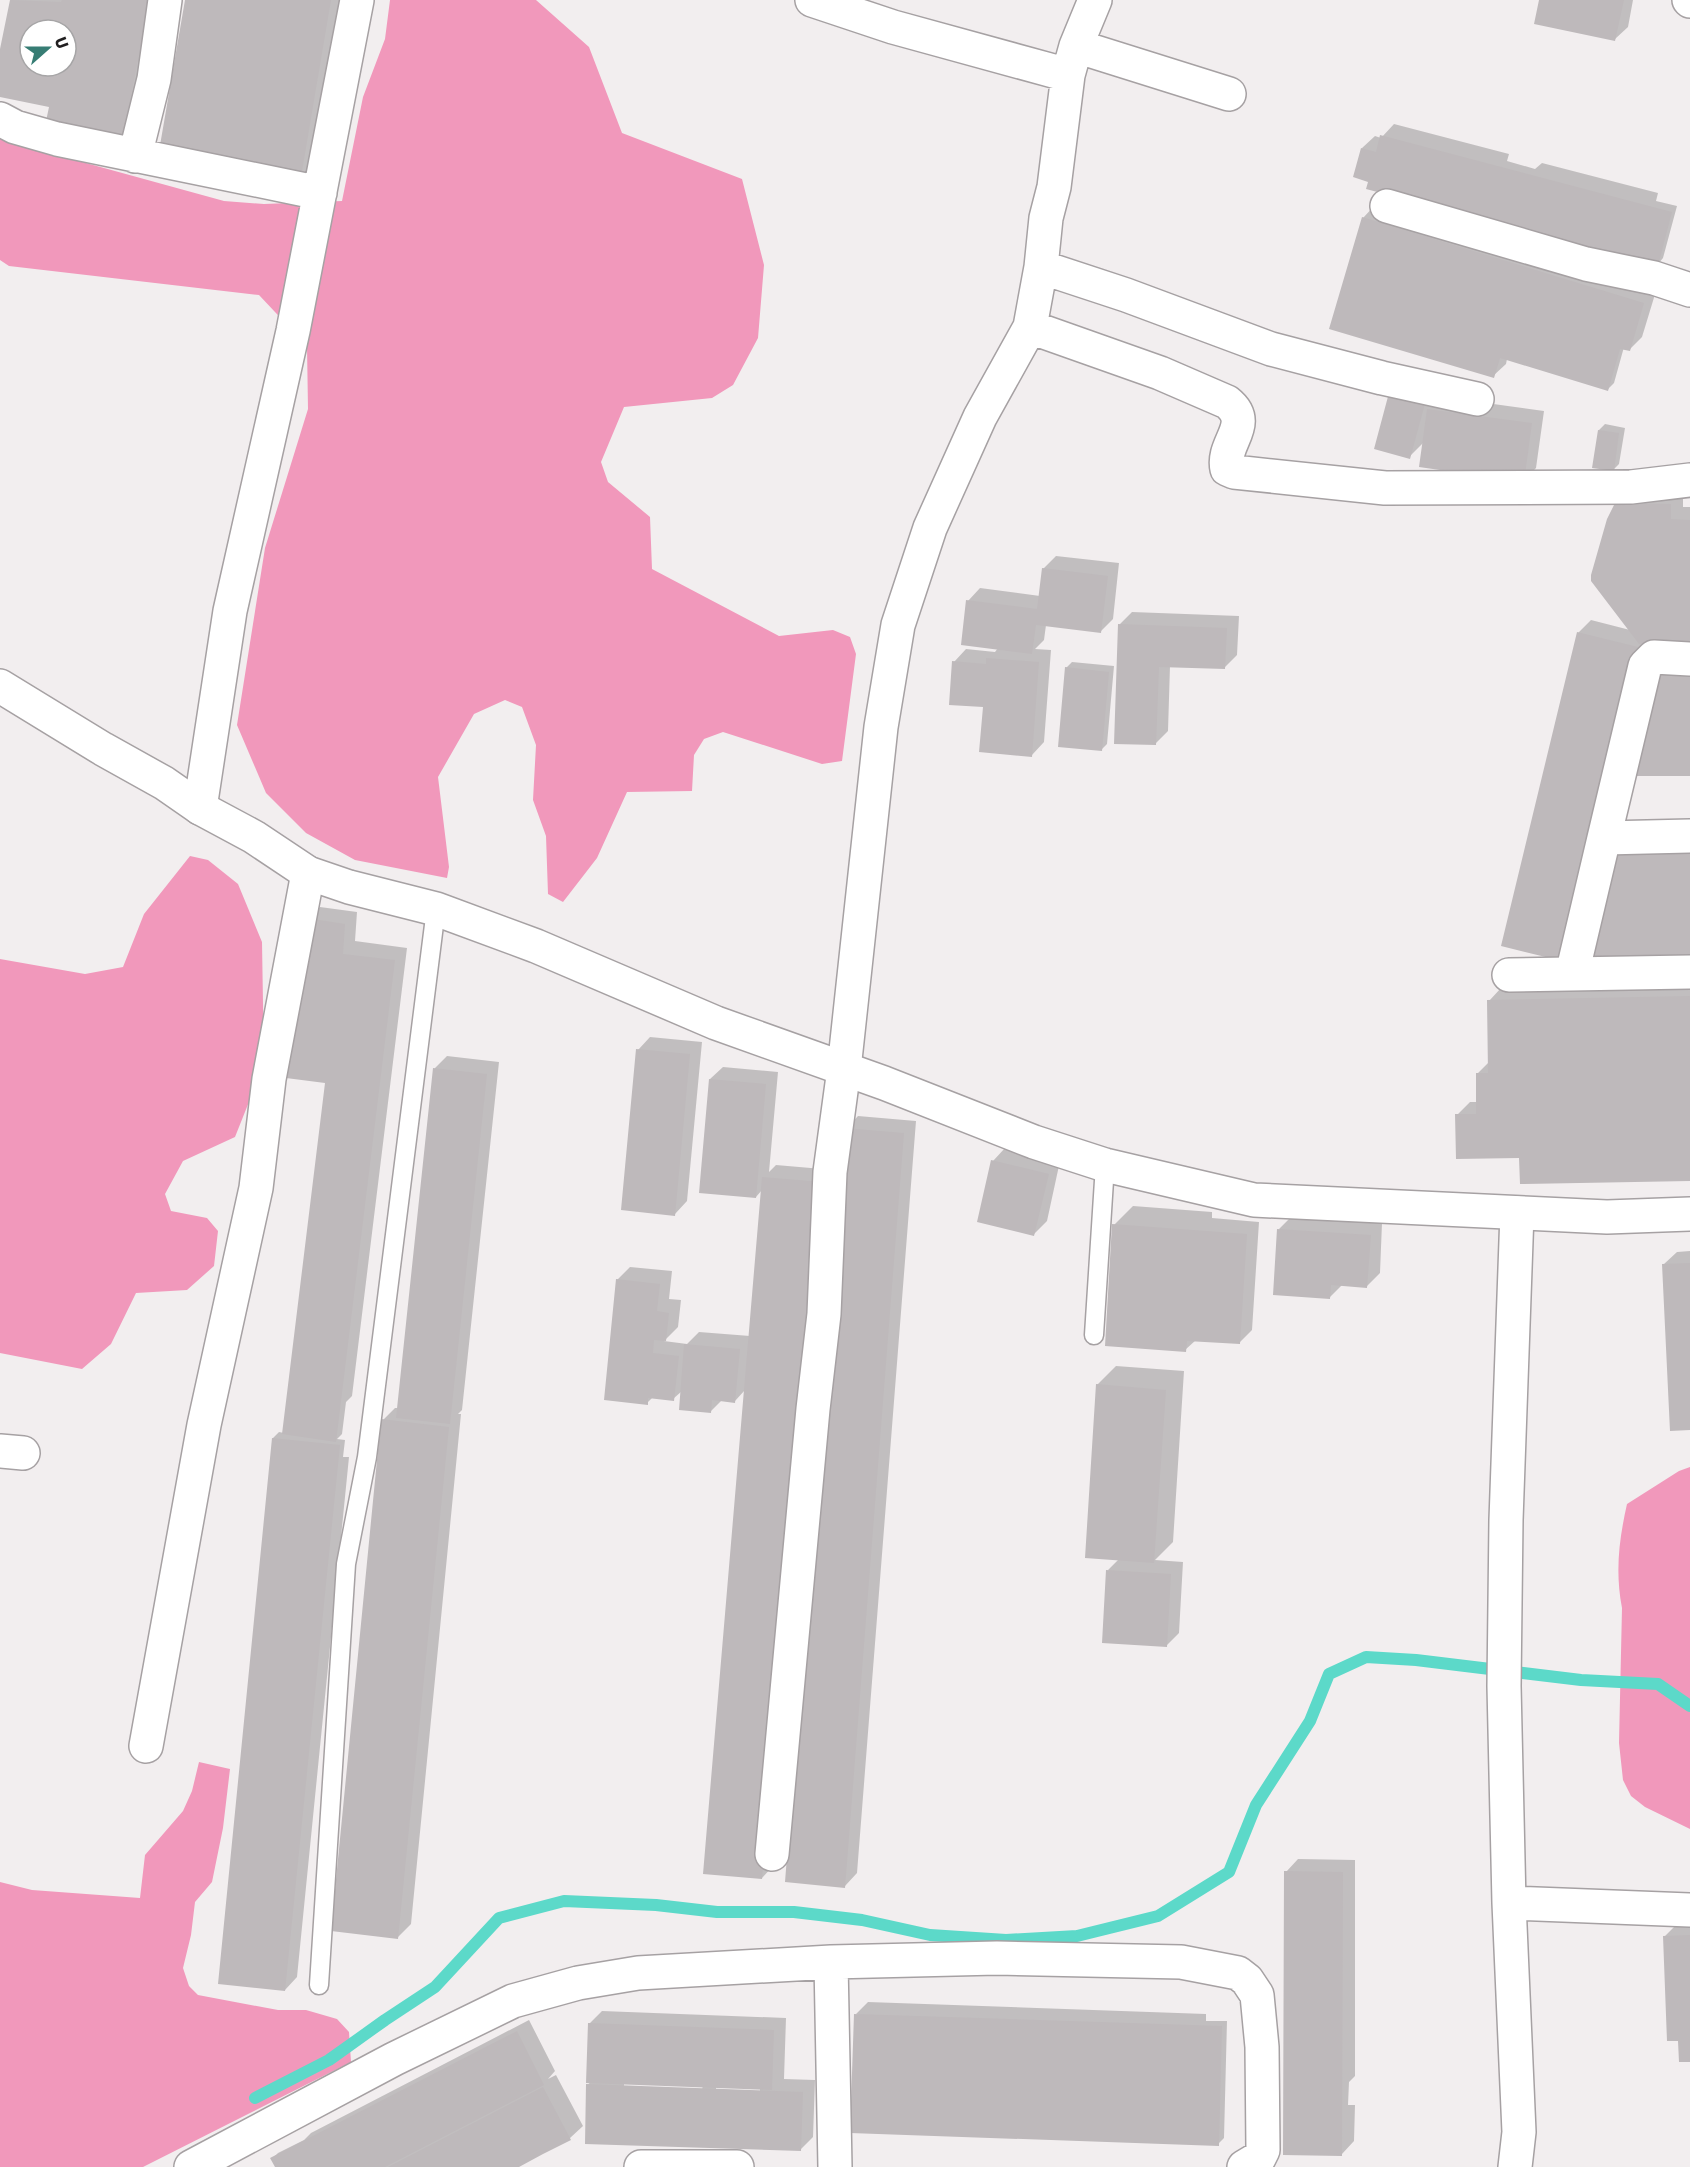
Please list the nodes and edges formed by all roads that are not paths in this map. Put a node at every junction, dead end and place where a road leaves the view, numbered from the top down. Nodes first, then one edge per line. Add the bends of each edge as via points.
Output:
1 (165, 0) edge
2 (357, 0) edge
3 (812, 0) edge
4 (1095, 0) edge
5 (1072, 60) junction
6 (1229, 93) dead end
7 (0, 120) edge
8 (135, 156) junction
9 (320, 193) junction
10 (1387, 206) dead end
11 (1690, 265) edge
12 (1041, 267) junction
13 (1690, 290) edge
14 (1030, 327) junction
15 (1477, 399) dead end
16 (1690, 480) edge
17 (1690, 659) edge
18 (0, 686) edge
19 (200, 808) junction
20 (1690, 836) edge
21 (1604, 838) junction
22 (308, 873) junction
23 (436, 909) junction
24 (1690, 972) edge
25 (1572, 974) junction
26 (1509, 975) dead end
27 (844, 1068) junction
28 (1105, 1165) junction
29 (1517, 1213) junction
30 (1690, 1214) edge
31 (1095, 1335) dead end
32 (146, 1746) dead end
33 (772, 1854) dead end
34 (1509, 1903) junction
35 (1690, 1910) edge
36 (831, 1962) junction
37 (319, 1985) dead end
38 (191, 2167) edge
39 (646, 2167) edge
40 (737, 2167) edge
41 (835, 2167) edge
42 (1244, 2167) edge
43 (1515, 2167) edge

1 - 8 street via 154,79
2 - 9 street
3 - 5 street via 893,27
4 - 5 street
5 - 6 street
5 - 12 street
7 - 8 street via 57,139
8 - 9 street
9 - 19 street via 230,611
10 - 13 street
11 - 13 street
12 - 14 street
12 - 15 street via 1271,349
14 - 16 street via 1160,373 1227,402 1236,409 1239,421 1225,461 1227,469 1234,472 1385,488 1631,487
14 - 27 street via 980,417 930,528 898,625 882,727
17 - 21 street via 1654,657 1645,666
18 - 19 street
19 - 22 street
20 - 21 street
21 - 25 street
22 - 23 street
22 - 32 street via 269,1079 256,1188 204,1425
23 - 27 street via 536,946 716,1023
23 - 37 lane via 368,1457 346,1564
24 - 25 street
25 - 26 street
27 - 28 street via 1034,1142
27 - 33 street via 830,1172 824,1314
28 - 29 street via 1254,1200
28 - 31 lane
29 - 30 street via 1607,1217
29 - 34 street via 1504,1686
34 - 35 street
34 - 43 street via 1519,2132
36 - 38 street via 638,1973 578,1983 513,2001 394,2058
36 - 41 street
36 - 42 street via 997,1958 1181,1962 1238,1973 1257,1995 1262,2047 1263,2150 1259,2158
39 - 40 street

